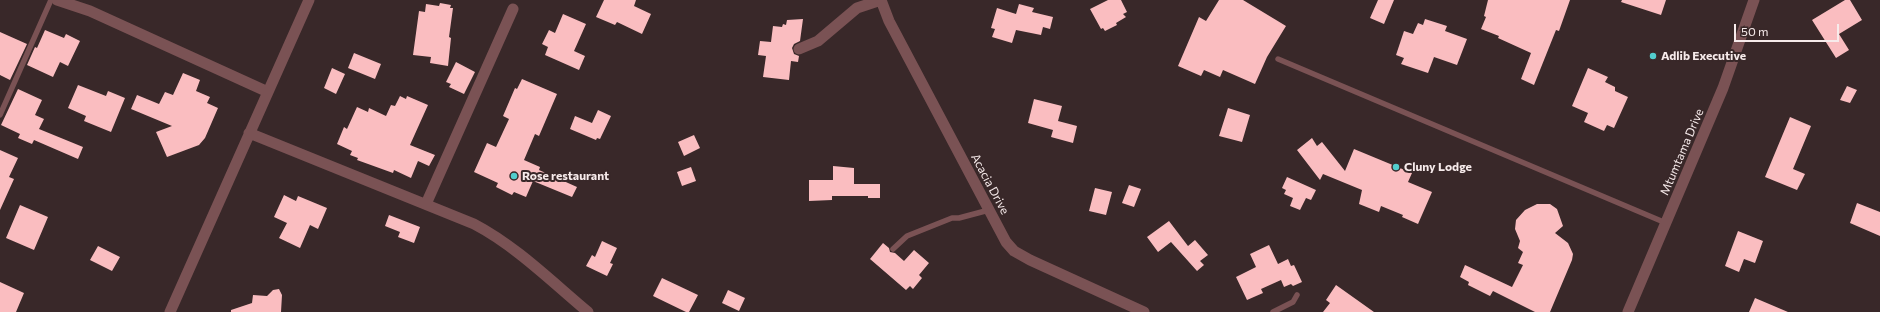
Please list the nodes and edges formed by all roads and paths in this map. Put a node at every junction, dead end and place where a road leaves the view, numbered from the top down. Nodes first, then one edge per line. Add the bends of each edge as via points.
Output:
1 (51, 0) edge
2 (58, 0) edge
3 (309, 0) edge
4 (881, 0) edge
5 (1754, 0) edge
6 (513, 9) dead end
7 (799, 49) dead end
8 (1278, 59) dead end
9 (268, 92) junction
10 (0, 115) edge
11 (249, 132) junction
12 (426, 204) junction
13 (989, 210) junction
14 (1666, 224) junction
15 (893, 249) dead end
16 (1297, 296) dead end
17 (170, 312) edge
18 (588, 312) edge
19 (1144, 312) edge
20 (1273, 312) edge
21 (1628, 312) edge

1 - 10 lane
2 - 9 street via 90,11
3 - 9 street
4 - 7 street via 857,8 818,42
4 - 13 street, Acacia Drive via 889,21
5 - 14 street, Mtumtama Drive via 1723,88
6 - 12 street
8 - 14 lane
9 - 11 street
11 - 12 street
11 - 17 street
12 - 18 street via 492,233
13 - 15 lane via 952,218 907,236
13 - 19 street, Acacia Drive via 1006,242 1014,251
14 - 21 street, Mtumtama Drive
16 - 20 lane via 1293,302

